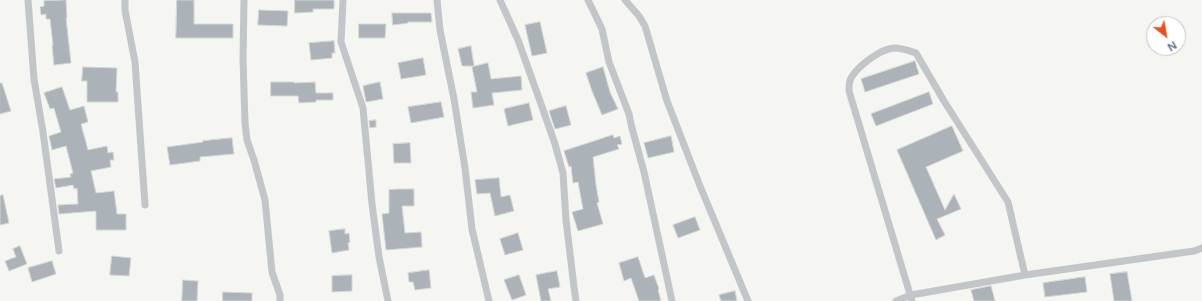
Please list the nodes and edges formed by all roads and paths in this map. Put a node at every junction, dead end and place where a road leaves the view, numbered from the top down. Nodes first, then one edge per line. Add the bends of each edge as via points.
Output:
1 (28, 0) edge
2 (125, 0) edge
3 (244, 0) edge
4 (343, 0) edge
5 (437, 0) edge
6 (500, 0) edge
7 (588, 0) edge
8 (625, 0) edge
9 (145, 205) dead end
10 (1202, 248) edge
11 (59, 251) dead end
12 (1025, 275) junction
13 (912, 298) edge
14 (280, 301) edge
15 (388, 301) edge
16 (489, 301) edge
17 (576, 301) edge
18 (672, 301) edge
19 (748, 301) edge
20 (896, 301) edge

1 - 11 street via 34,80
2 - 9 street via 135,62
3 - 14 street via 243,59 247,140 265,200 272,272
4 - 15 street via 341,42 363,108 372,204
5 - 16 street via 465,168 472,229
6 - 17 street via 518,40 563,173
7 - 18 street via 602,29 609,62 629,114
8 - 19 street via 645,26 667,101
10 - 12 street
12 - 13 street
12 - 13 street via 1008,202 916,53 894,48 869,59 850,80 848,91
13 - 20 street

